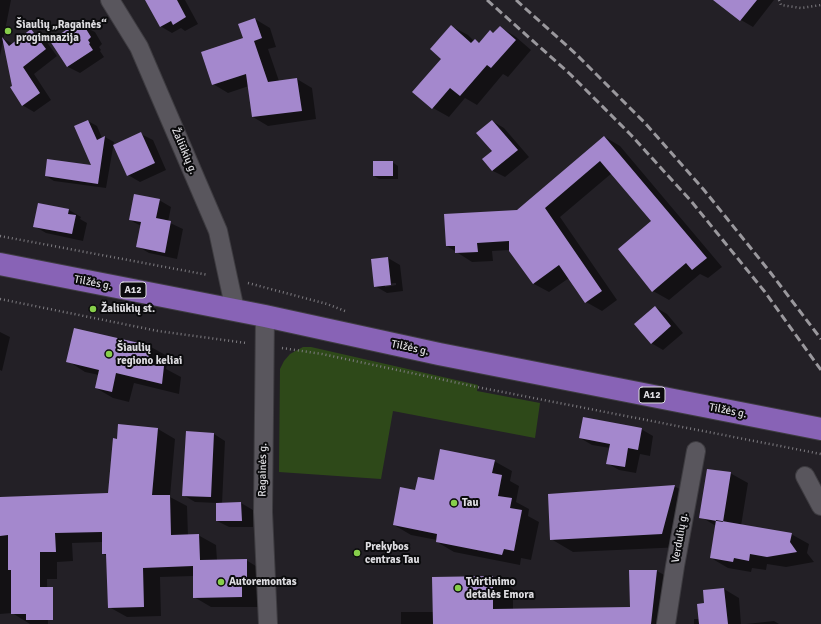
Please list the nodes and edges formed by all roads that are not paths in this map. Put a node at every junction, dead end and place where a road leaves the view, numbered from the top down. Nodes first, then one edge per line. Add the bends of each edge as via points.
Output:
1 (110, 0) edge
2 (0, 264) edge
3 (235, 310) junction
4 (265, 316) junction
5 (821, 429) edge
6 (696, 451) dead end
7 (805, 476) dead end
8 (821, 506) edge
9 (268, 624) edge
10 (666, 624) edge

1 - 3 street, Žaliūkių g. via 139,47 218,232
2 - 3 highway, Tilžės g. / A12
3 - 4 highway, Tilžės g. / A12
4 - 5 highway, Tilžės g. / A12 via 432,352
4 - 9 street, Ragainės g. via 263,512
6 - 10 street, Verdulių g.
7 - 8 street

